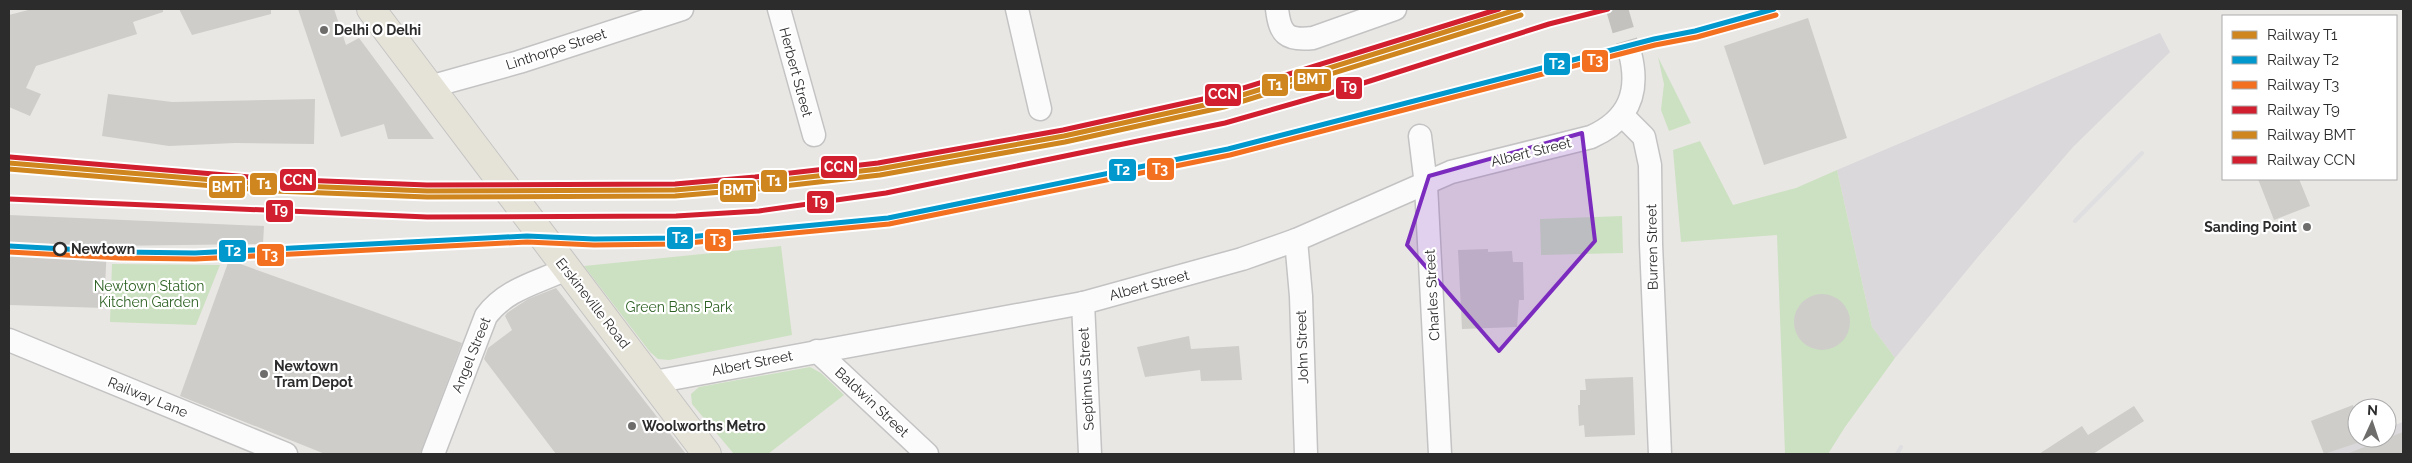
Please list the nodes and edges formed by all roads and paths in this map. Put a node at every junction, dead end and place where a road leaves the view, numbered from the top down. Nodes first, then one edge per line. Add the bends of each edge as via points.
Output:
1 (371, 9) edge
2 (682, 9) edge
3 (779, 9) edge
4 (1017, 9) edge
5 (1277, 9) edge
6 (1395, 9) edge
7 (1630, 53) tunnel mouth
8 (429, 87) junction
9 (1040, 109) dead end
10 (1622, 115) junction
11 (814, 135) dead end
12 (1420, 136) dead end
13 (1426, 185) junction
14 (1296, 240) junction
15 (562, 263) junction
16 (1083, 303) junction
17 (9, 340) edge
18 (817, 351) junction
19 (654, 382) junction
20 (286, 454) edge
21 (433, 454) edge
22 (708, 454) edge
23 (927, 454) edge
24 (1090, 454) edge
25 (1306, 454) edge
26 (1440, 454) edge
27 (1660, 454) edge

1 - 8 main road, Erskineville Road
2 - 8 street, Linthorpe Street via 519,62
3 - 11 street, Herbert Street
4 - 9 street
5 - 6 street via 1279,26 1290,37 1313,38
7 - 10 street via 1635,83
8 - 15 main road, Erskineville Road
10 - 13 street, Albert Street via 1603,132 1591,137 1450,172
10 - 27 street, Burren Street via 1644,137 1650,165
12 - 13 street, Charles Street
13 - 14 street, Albert Street
13 - 26 street, Charles Street
14 - 16 street, Albert Street via 1242,260
14 - 25 street, John Street
15 - 19 main road, Erskineville Road
15 - 21 street, Angel Street via 515,290 486,316
16 - 18 street, Albert Street
16 - 24 street, Septimus Street
17 - 20 street, Railway Lane
18 - 19 street, Albert Street
18 - 23 street, Baldwin Street
19 - 22 main road, Erskineville Road

